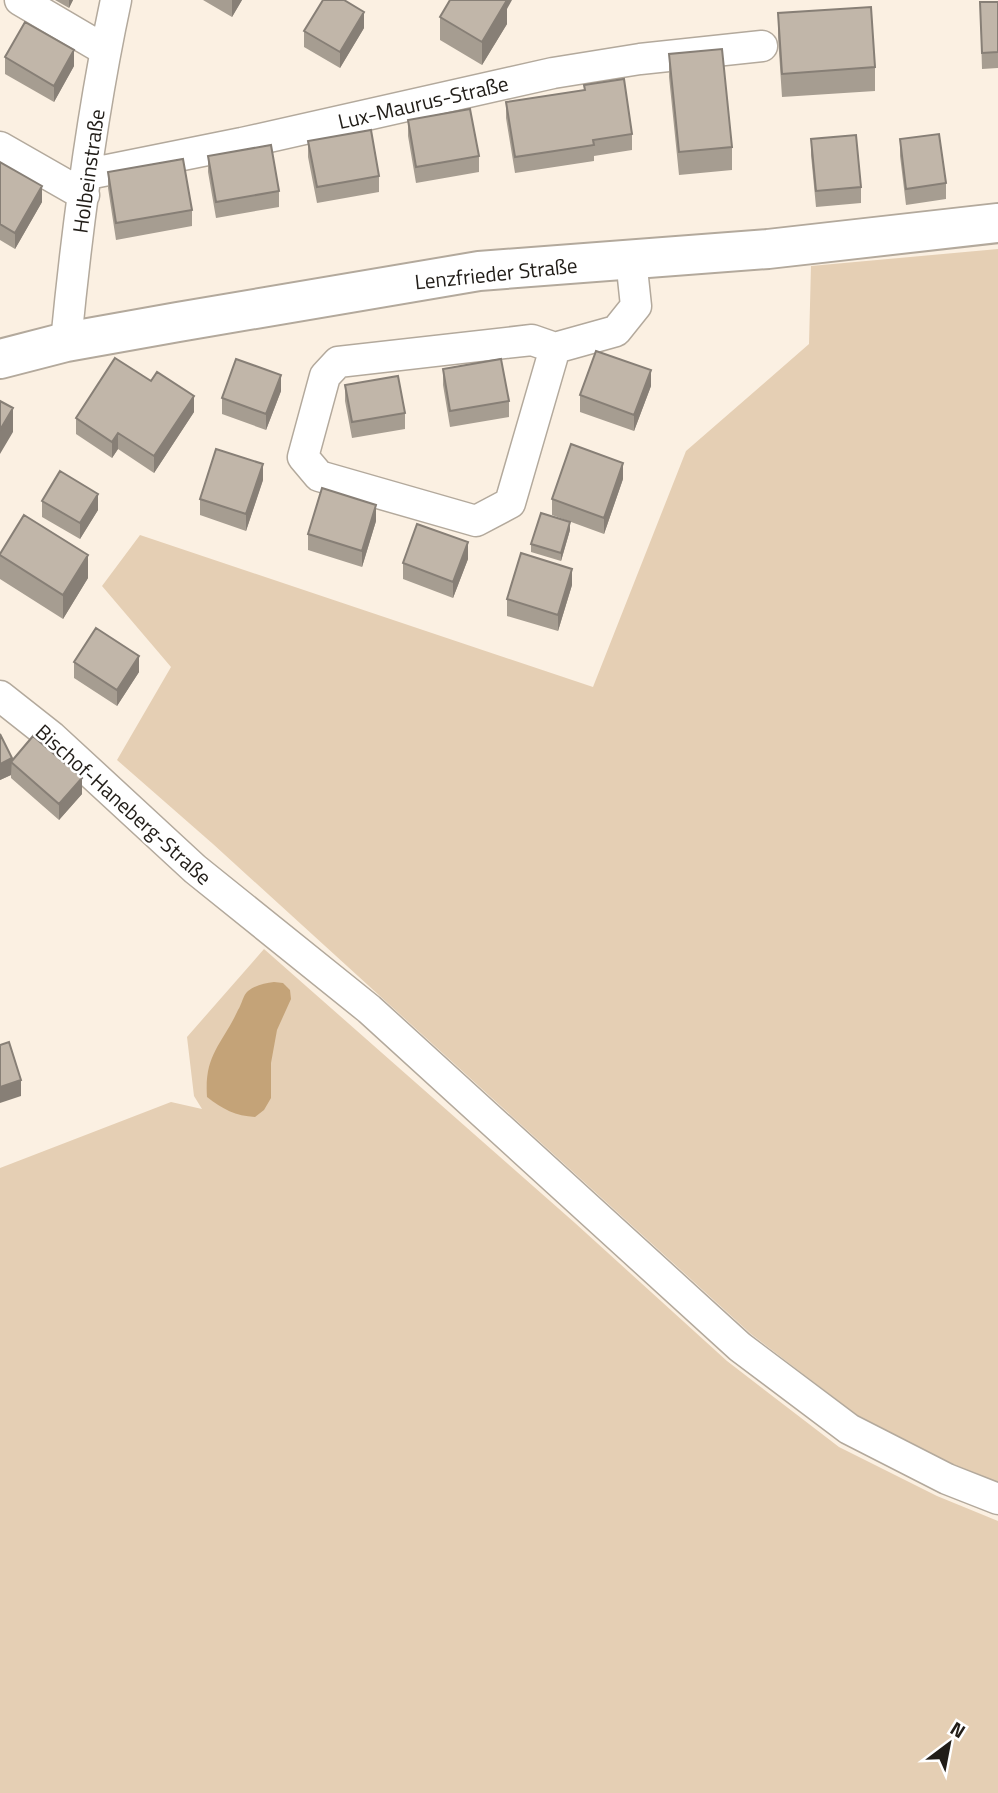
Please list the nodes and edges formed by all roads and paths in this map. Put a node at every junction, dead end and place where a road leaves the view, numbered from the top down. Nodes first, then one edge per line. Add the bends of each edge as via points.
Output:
1 (20, 0) edge
2 (116, 0) edge
3 (762, 46) dead end
4 (105, 50) junction
5 (0, 147) edge
6 (86, 184) junction
7 (998, 223) edge
8 (631, 259) junction
9 (66, 342) junction
10 (555, 348) junction
11 (0, 359) edge
12 (0, 696) edge
13 (998, 1499) edge

1 - 4 street
2 - 4 street, Holbeinstraße
3 - 6 street, Lux-Maurus-Straße via 553,73
4 - 6 street, Holbeinstraße
5 - 6 street
6 - 9 street, Holbeinstraße
7 - 8 street, Lenzfrieder Straße
8 - 9 street, Lenzfrieder Straße via 479,271
8 - 10 street via 636,306 616,331
9 - 11 street, Lenzfrieder Straße
10 - 10 street via 510,503 476,521 319,476 303,457 325,376 338,362 532,340
12 - 13 street, Bischof-Haneberg-Straße via 52,737 195,869 369,1009 740,1347 849,1429 947,1479

